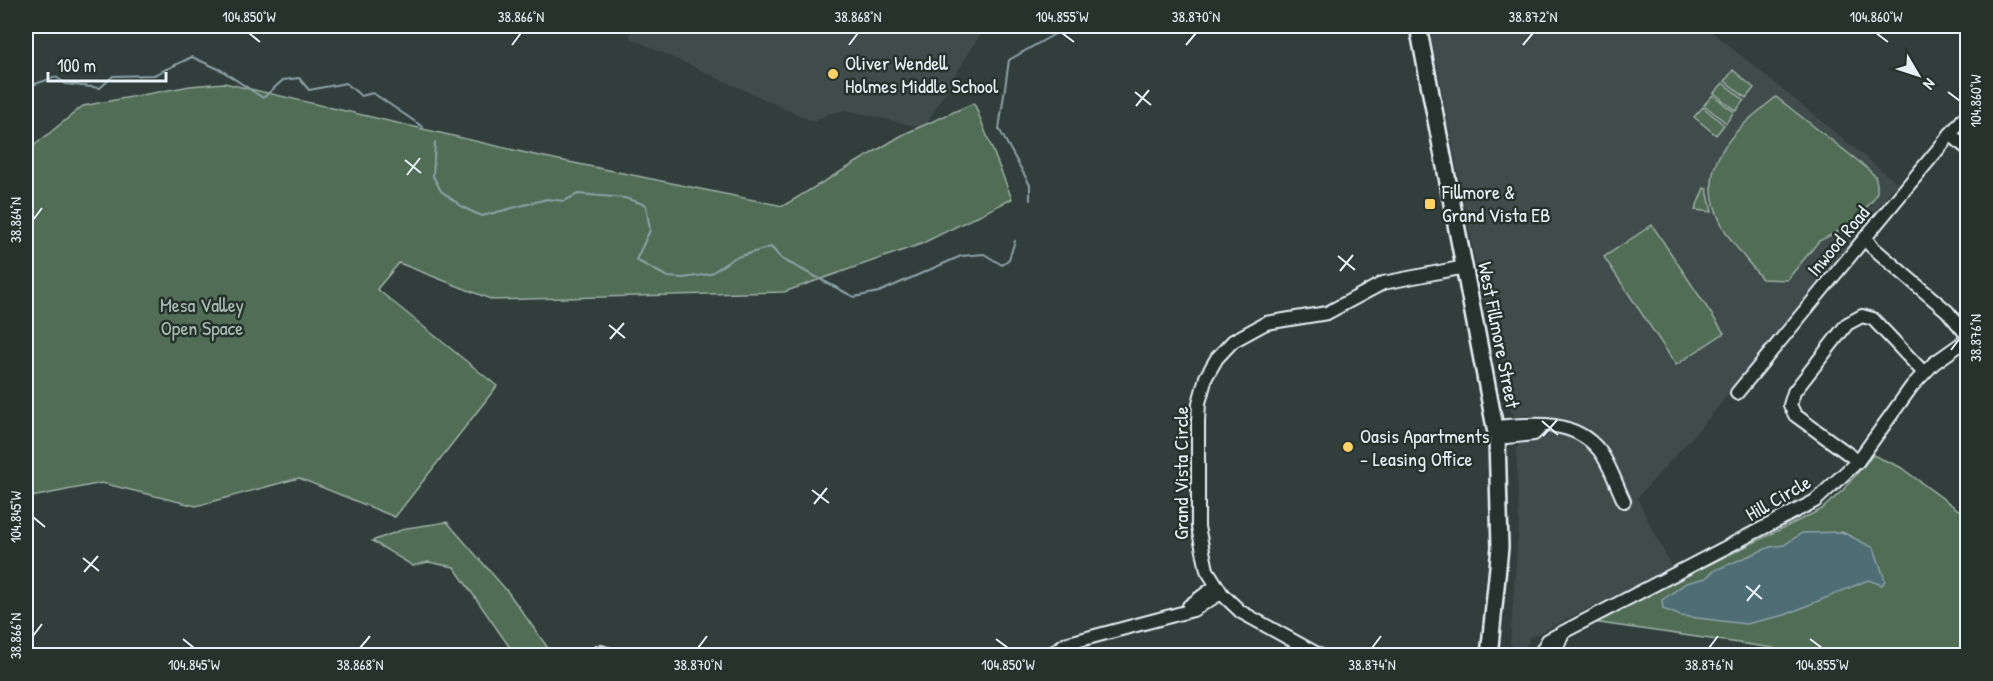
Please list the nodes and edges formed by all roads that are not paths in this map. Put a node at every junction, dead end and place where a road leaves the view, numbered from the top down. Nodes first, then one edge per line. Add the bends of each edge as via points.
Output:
1 (1418, 26) edge
2 (1968, 113) edge
3 (1950, 134) junction
4 (1968, 149) edge
5 (1866, 238) junction
6 (1465, 267) junction
7 (1968, 338) edge
8 (1924, 373) junction
9 (1737, 393) dead end
10 (1496, 433) junction
11 (1858, 461) junction
12 (1624, 501) dead end
13 (1219, 589) junction
14 (1562, 635) junction
15 (591, 656) edge
16 (614, 656) edge
17 (1049, 656) edge
18 (1321, 656) edge
19 (1489, 656) edge
20 (1539, 656) edge
21 (1553, 656) edge

1 - 6 main road, West Fillmore Street
2 - 3 street, Inwood Road
3 - 4 street
3 - 5 street, Inwood Road
5 - 7 street via 1947,311
5 - 9 street, Inwood Road
6 - 10 main road, West Fillmore Street
6 - 13 street, Grand Vista Circle via 1383,283 1328,313 1266,323 1233,341 1217,358 1201,390 1199,541 1207,570
7 - 8 street, Hill Circle
8 - 11 street, Hill Circle via 1898,402
8 - 11 street via 1873,319 1862,316 1847,324 1794,392 1790,405 1795,415
10 - 12 street via 1534,434 1542,426 1575,431 1601,452
10 - 19 main road, West Fillmore Street via 1500,548
11 - 14 street, Hill Circle via 1815,501
13 - 17 street via 1192,610 1065,644
13 - 18 street, Grand Vista Circle via 1254,621
14 - 20 street, Hill Circle via 1548,640
14 - 21 street
15 - 16 street via 600,651

